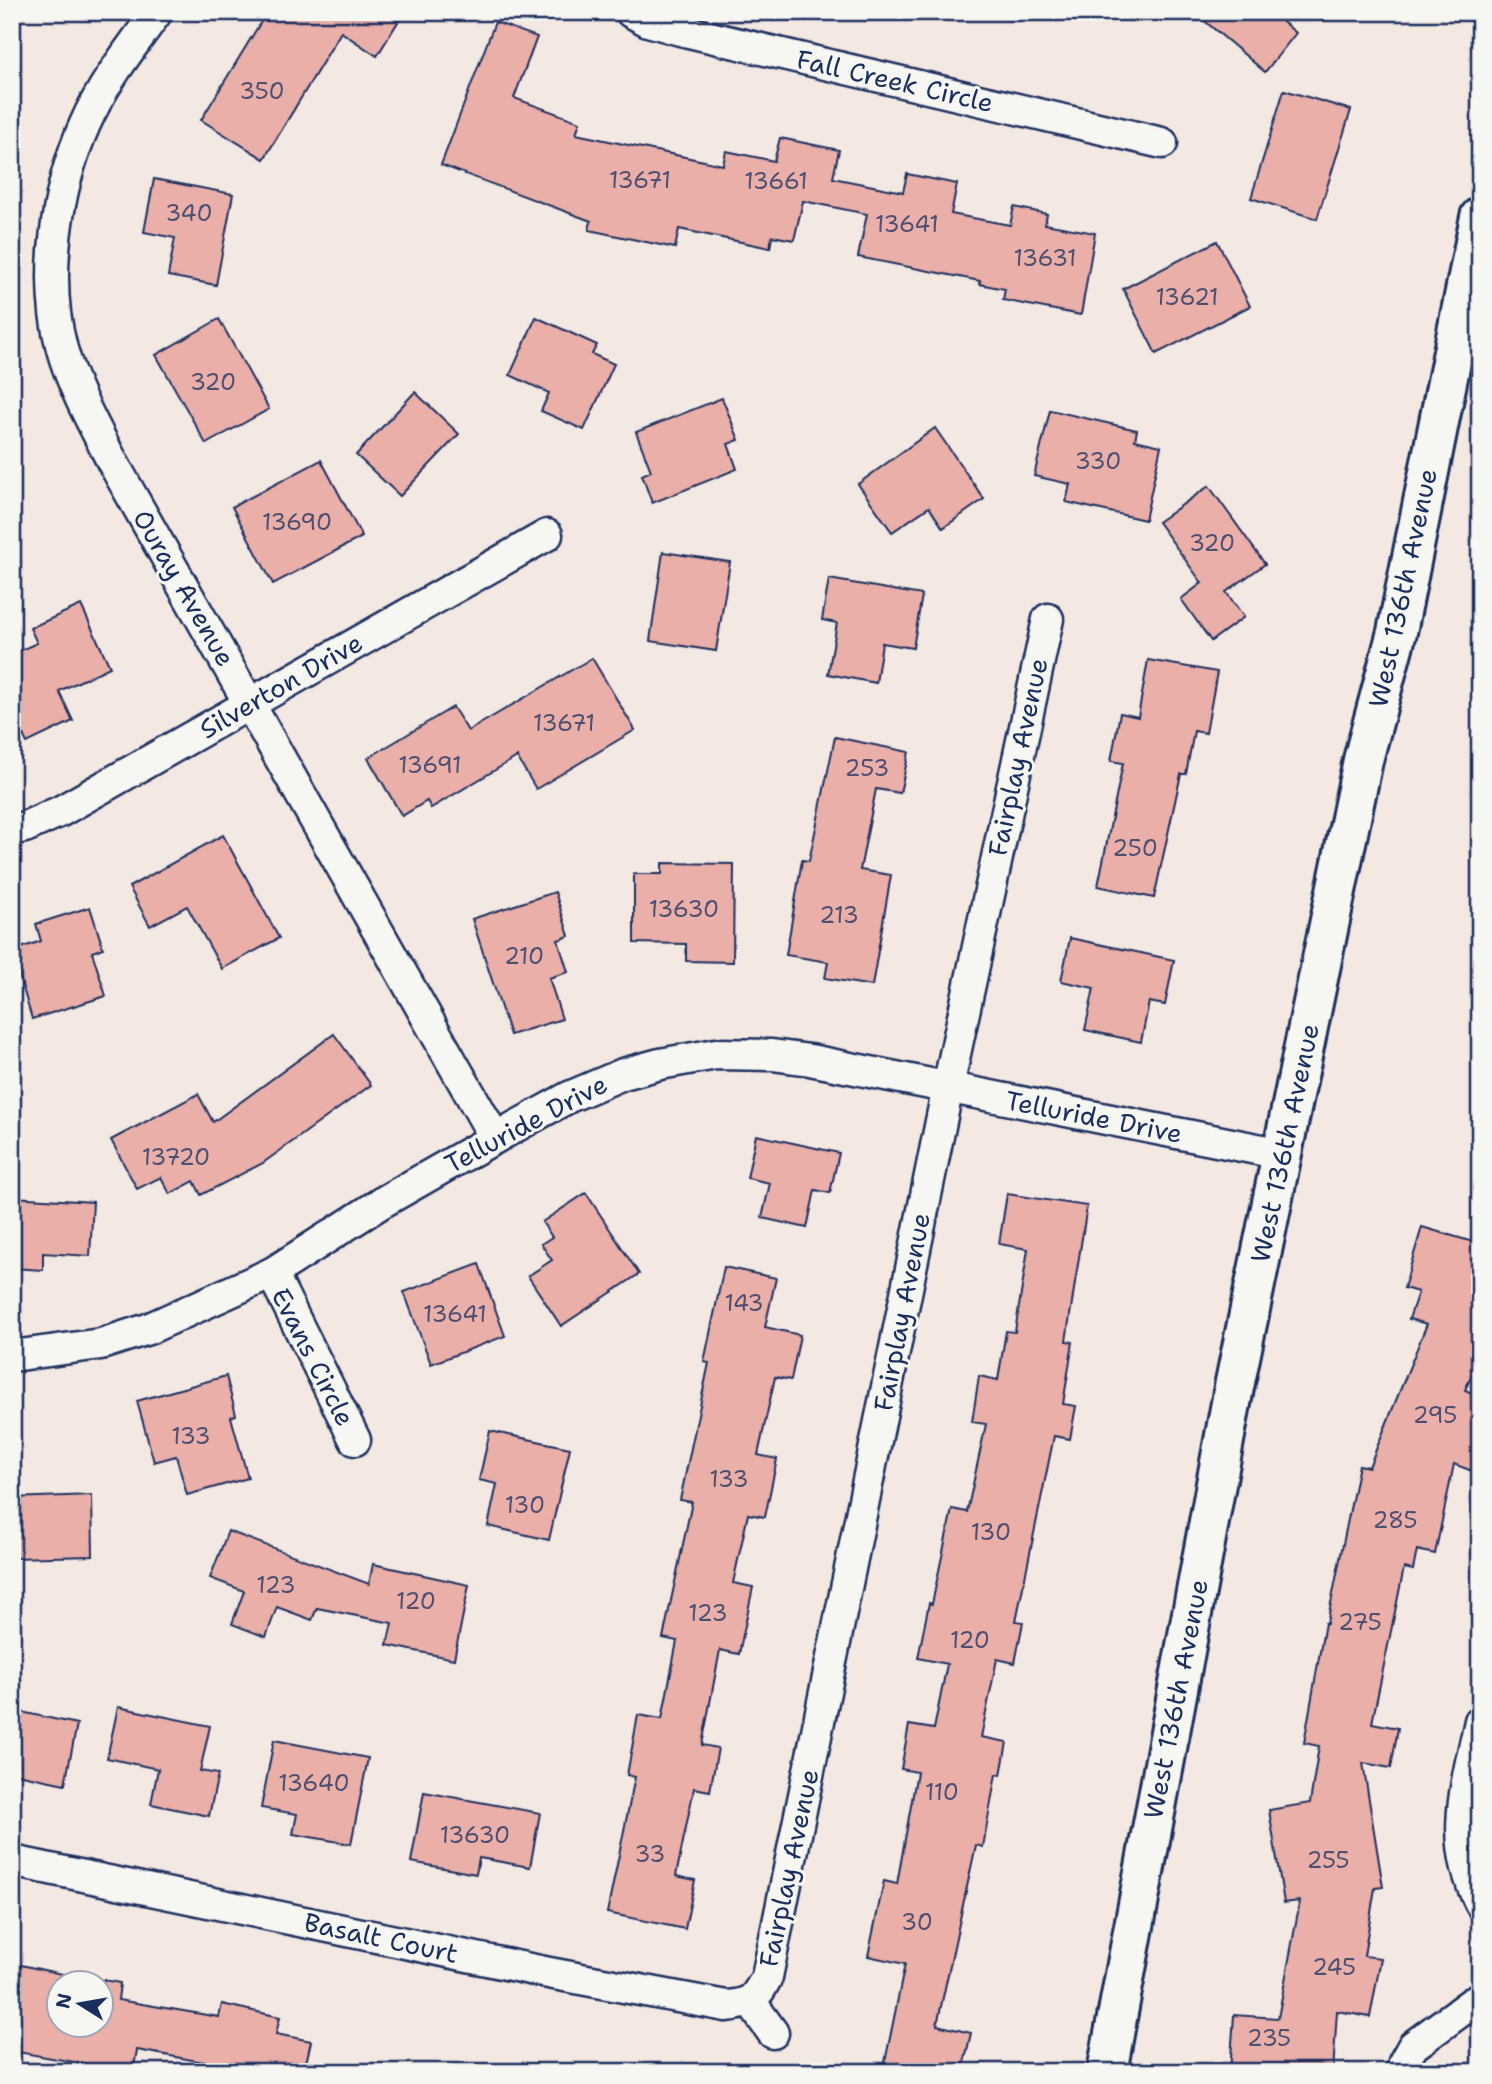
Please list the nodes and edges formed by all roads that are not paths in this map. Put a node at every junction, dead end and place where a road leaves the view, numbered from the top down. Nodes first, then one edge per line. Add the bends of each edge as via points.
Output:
1 (158, 12) edge
2 (631, 12) edge
3 (1162, 143) dead end
4 (1480, 217) edge
5 (547, 535) dead end
6 (1048, 619) dead end
7 (250, 704) junction
8 (12, 830) edge
9 (948, 1087) junction
10 (495, 1138) junction
11 (1282, 1154) junction
12 (272, 1273) junction
13 (12, 1356) edge
14 (355, 1440) dead end
15 (1480, 1721) edge
16 (12, 1861) edge
17 (1480, 1903) edge
18 (1480, 1997) edge
19 (750, 2001) junction
20 (774, 2034) dead end
21 (1107, 2072) edge
22 (1402, 2072) edge

1 - 7 street, Ouray Avenue via 107,83 85,123 66,177 56,228 57,319 77,392
2 - 3 street, Fall Creek Circle via 680,30
4 - 11 main road, West 136th Avenue via 1397,632 1363,760
5 - 7 street, Silverton Drive
6 - 9 street, Fairplay Avenue
7 - 8 street, Silverton Drive via 61,811
7 - 10 street, Ouray Avenue
9 - 10 street, Telluride Drive via 772,1055 716,1054 623,1074 569,1097
9 - 11 street, Telluride Drive
9 - 19 street, Fairplay Avenue via 767,1977
10 - 12 street, Telluride Drive
11 - 21 main road, West 136th Avenue
12 - 13 street, Telluride Drive via 148,1329 101,1344
12 - 14 street, Evans Circle
15 - 17 street via 1461,1834
16 - 19 street, Basalt Court via 550,1973 726,2006
18 - 22 street via 1413,2046
19 - 20 street

